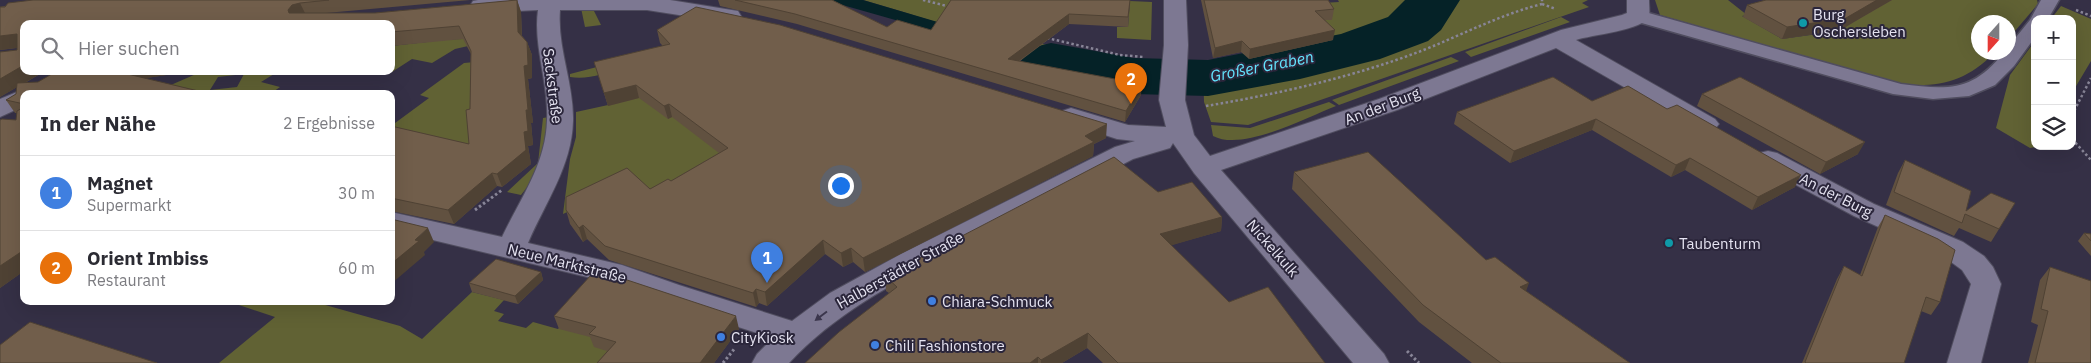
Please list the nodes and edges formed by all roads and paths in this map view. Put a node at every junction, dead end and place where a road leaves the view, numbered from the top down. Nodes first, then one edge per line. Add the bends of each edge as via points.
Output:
1 (922, 0) edge
2 (1175, 0) edge
3 (2050, 0) edge
4 (550, 3) junction
5 (952, 7) edge
6 (457, 8) edge
7 (1638, 8) edge
8 (2041, 15) edge
9 (753, 22) edge
10 (2031, 29) edge
11 (1045, 37) edge
12 (1558, 40) junction
13 (1150, 57) dead end
14 (2091, 78) edge
15 (20, 97) edge
16 (2076, 107) edge
17 (0, 109) edge
18 (1049, 109) edge
19 (0, 121) edge
20 (20, 124) edge
21 (1180, 133) junction
22 (2076, 143) edge
23 (2091, 160) edge
24 (1204, 167) junction
25 (508, 186) dead end
26 (471, 213) dead end
27 (395, 222) edge
28 (511, 249) junction
29 (797, 334) junction
30 (768, 363) edge
31 (1372, 363) edge
32 (1964, 363) edge

1 - 5 path
2 - 21 street via 1172,100
3 - 8 lane
4 - 6 street
4 - 9 street via 647,3
4 - 28 street, Sackstraße via 546,37 556,80 559,135 545,182
7 - 10 lane via 1900,90 1931,94 1961,91 1986,83
7 - 12 street, An der Burg via 1627,23 1582,31
11 - 13 path via 1120,55
12 - 24 street, An der Burg via 1338,123
12 - 32 street, An der Burg via 1864,210 1953,249 1973,263 1986,284
14 - 16 path
15 - 17 street
18 - 21 street via 1126,133
19 - 20 street
21 - 24 street, Nickelkulk
21 -> 29 street, Halberstädter Straße via 1124,152 912,261 841,302
22 - 23 path
24 - 31 street, Nickelkulk
25 - 26 path
27 - 28 street, Neue Marktstraße
28 - 29 street, Neue Marktstraße via 611,272
29 - 30 street, Halberstädter Straße

